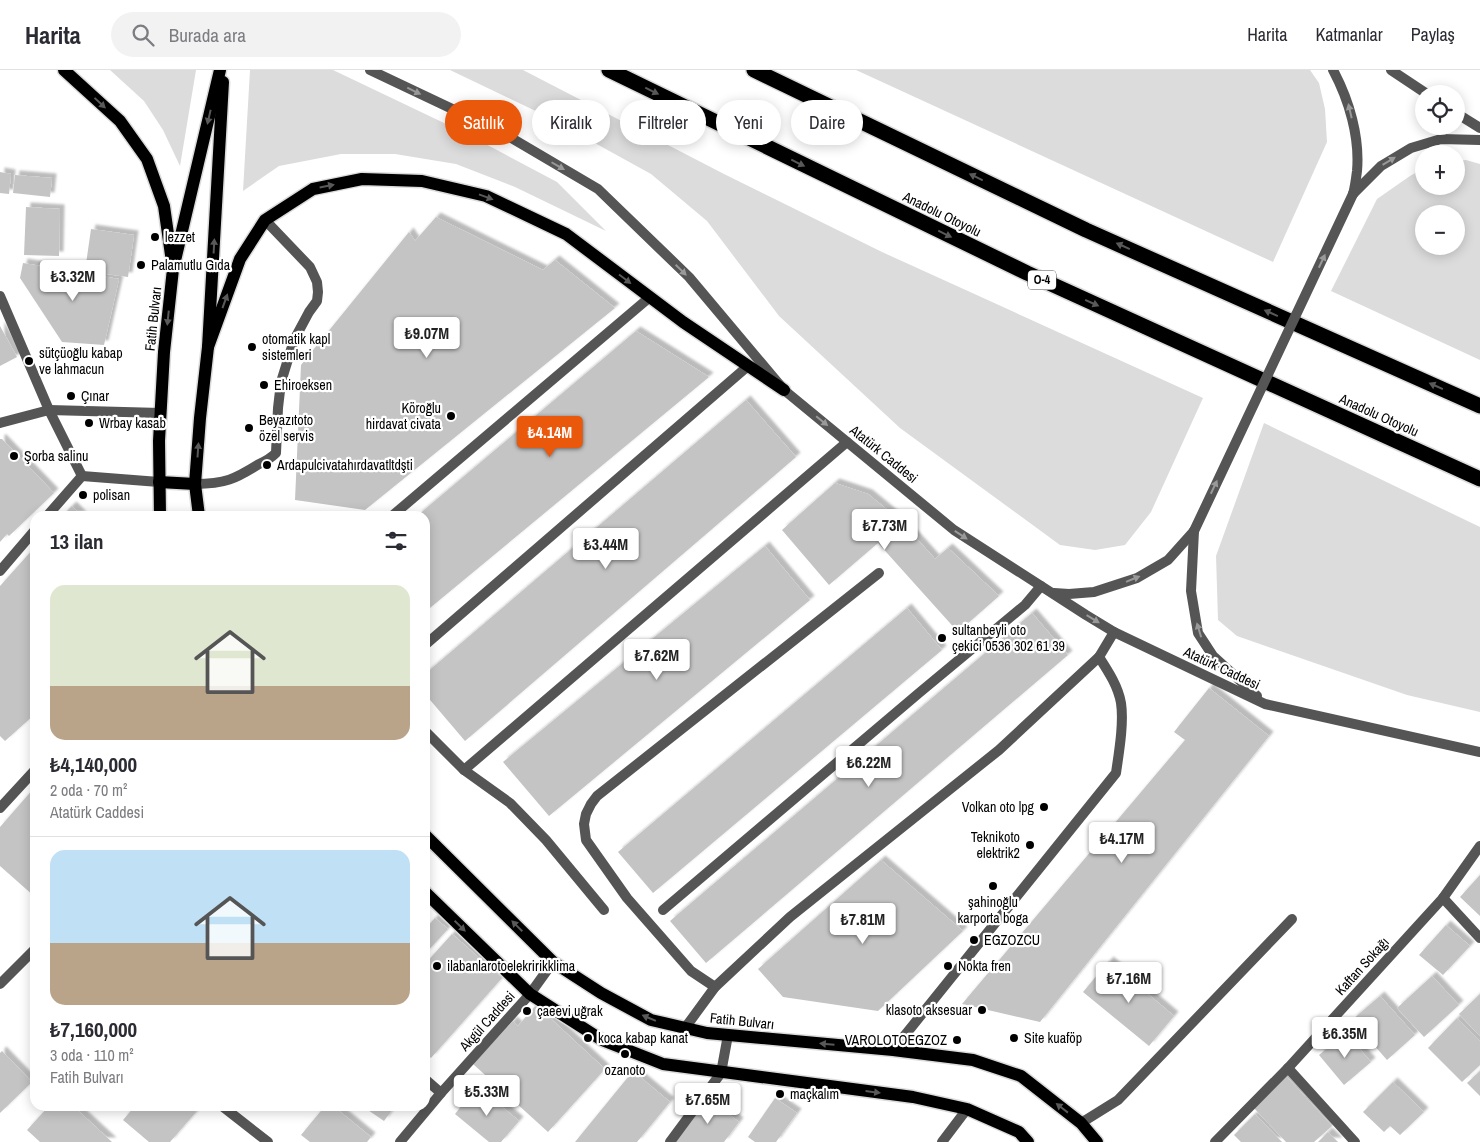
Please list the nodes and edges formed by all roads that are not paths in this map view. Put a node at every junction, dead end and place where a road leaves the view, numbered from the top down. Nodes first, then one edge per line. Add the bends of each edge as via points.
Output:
1 (64, 70) edge
2 (222, 70) edge
3 (370, 70) edge
4 (609, 70) edge
5 (754, 70) edge
6 (1333, 70) edge
7 (1391, 70) edge
8 (1415, 86) edge
9 (1465, 119) edge
10 (1480, 128) edge
11 (1480, 140) edge
12 (1354, 194) junction
13 (264, 220) junction
14 (173, 269) junction
15 (0, 296) edge
16 (650, 297) junction
17 (208, 347) junction
18 (748, 366) junction
19 (784, 390) junction
20 (1480, 406) edge
21 (49, 410) junction
22 (161, 413) junction
23 (0, 423) edge
24 (847, 442) junction
25 (82, 476) junction
26 (1480, 479) edge
27 (159, 482) junction
28 (195, 484) junction
29 (51, 511) edge
30 (160, 511) edge
31 (198, 511) edge
32 (398, 511) edge
33 (1194, 531) junction
34 (30, 536) edge
35 (0, 571) edge
36 (879, 573) dead end
37 (1041, 586) junction
38 (1052, 593) junction
39 (1114, 632) junction
40 (430, 641) edge
41 (1100, 657) junction
42 (1265, 704) junction
43 (430, 736) edge
44 (1480, 752) edge
45 (464, 770) junction
46 (30, 775) edge
47 (0, 808) edge
48 (430, 840) edge
49 (1480, 846) edge
50 (430, 897) edge
51 (1443, 898) junction
52 (604, 910) dead end
53 (662, 910) dead end
54 (1292, 919) dead end
55 (1480, 938) edge
56 (30, 954) edge
57 (553, 962) junction
58 (0, 984) edge
59 (715, 987) junction
60 (530, 994) junction
61 (685, 1028) junction
62 (728, 1035) junction
63 (894, 1050) junction
64 (1288, 1068) junction
65 (721, 1073) junction
66 (430, 1084) edge
67 (441, 1093) junction
68 (430, 1106) edge
69 (968, 1108) junction
70 (228, 1111) edge
71 (426, 1111) edge
72 (1081, 1123) junction
73 (268, 1142) edge
74 (400, 1142) edge
75 (670, 1142) edge
76 (942, 1142) edge
77 (1028, 1142) edge
78 (1097, 1142) edge
79 (1215, 1142) edge
80 (1355, 1142) edge

1 -> 14 main road via 120,122 147,159 164,206
2 -> 14 main road, Fatih Bulvarı
17 -> 2 main road
3 -> 19 street, Atatürk Caddesi via 503,134 598,189 689,277
4 -> 26 highway, Anadolu Otoyolu / O-4 via 1027,273
20 -> 5 highway via 1086,230
12 -> 6 street via 1356,143 1348,104
7 - 8 street
9 - 10 street
12 -> 11 street via 1381,166 1411,148 1441,140
33 -> 12 street, bridge
13 -> 16 main road via 312,189 362,179 422,180 486,196 566,234
17 -> 13 main road via 240,259
13 - 28 street via 310,267 317,282 317,301 294,340 281,382 276,453 233,479
14 -> 22 main road, Fatih Bulvarı
15 - 21 street
16 - 18 main road
16 - 32 street
28 -> 17 main road
18 - 19 main road
18 - 40 street
19 -> 24 street, Atatürk Caddesi
21 - 22 street
21 - 23 street
21 - 25 street
22 - 27 main road, Fatih Bulvarı
24 -> 37 street, Atatürk Caddesi via 954,530
24 - 45 street
25 - 27 street
25 - 29 street
27 - 28 main road
27 - 30 main road, Fatih Bulvarı
28 - 31 main road
38 -> 33 street via 1094,592 1137,578 1168,560
42 -> 33 street via 1213,656 1198,633 1191,591
34 - 35 street
36 - 59 street via 597,796 586,814 586,840 628,898 691,971
37 - 38 street, Atatürk Caddesi
37 - 53 street via 1025,604
38 -> 39 street, Atatürk Caddesi
39 - 41 street
39 - 42 street, Atatürk Caddesi
41 - 59 street via 999,750 790,917
41 - 63 street via 1120,702 1120,749 1116,773
42 - 44 street, Atatürk Caddesi
43 - 45 street
45 - 52 street via 510,804 546,840
46 - 47 street
57 -> 48 main road, Fatih Bulvarı
49 - 51 street, Kaftan Sokağı
50 -> 60 main road
51 - 55 street
51 - 64 street, Kaftan Sokağı
54 - 72 street via 1118,1100
56 - 58 street
57 - 60 street, Akgül Caddesi
61 -> 57 main road, Fatih Bulvarı via 652,1020
59 - 61 street
60 - 65 main road via 602,1040 662,1064
60 - 67 street, Akgül Caddesi
61 - 62 main road, Fatih Bulvarı
63 -> 62 main road, Fatih Bulvarı
62 - 65 street
72 -> 63 main road, Fatih Bulvarı via 1021,1076 973,1060
64 - 79 street, Kaftan Sokağı
64 - 80 street
65 -> 69 main road via 913,1097
65 - 75 street
66 - 67 street
67 - 68 street, Akgül Caddesi
69 - 76 street
69 - 77 main road via 1019,1132
70 - 73 street
71 - 74 street, Akgül Caddesi
72 - 78 main road, Fatih Bulvarı

